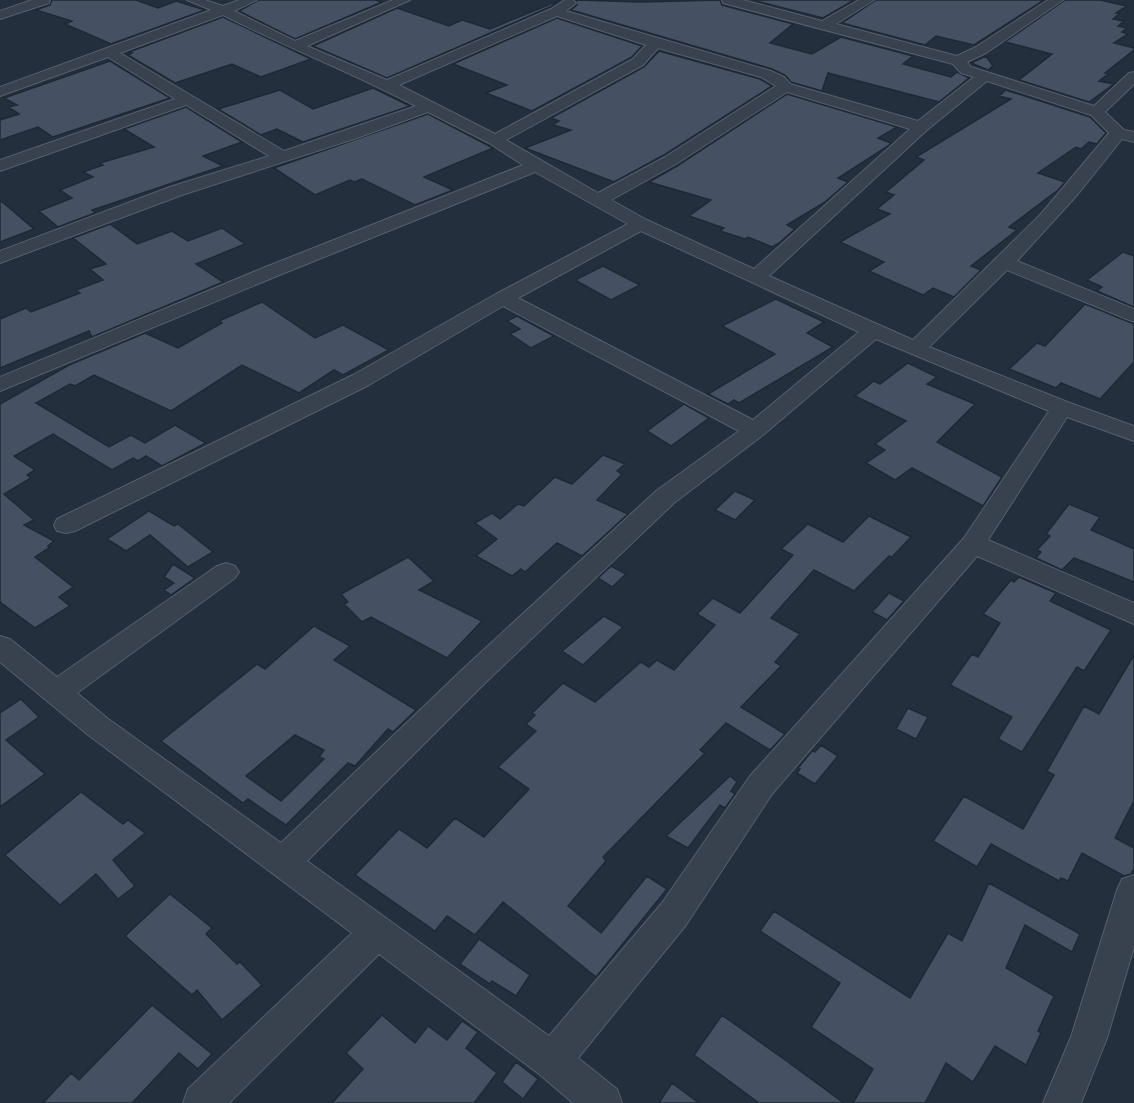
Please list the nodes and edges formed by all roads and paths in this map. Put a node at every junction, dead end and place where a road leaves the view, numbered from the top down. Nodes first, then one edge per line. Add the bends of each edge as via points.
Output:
1 (44, 0) edge
2 (193, 0) edge
3 (251, 0) edge
4 (404, 0) edge
5 (576, 0) edge
6 (728, 0) edge
7 (868, 0) edge
8 (1057, 0) edge
9 (225, 11) junction
10 (556, 12) junction
11 (0, 15) edge
12 (825, 25) junction
13 (655, 43) junction
14 (295, 46) junction
15 (109, 52) junction
16 (958, 61) junction
17 (985, 75) junction
18 (1134, 76) edge
19 (387, 85) junction
20 (785, 87) junction
21 (0, 92) edge
22 (189, 99) junction
23 (429, 106) junction
24 (1096, 112) junction
25 (921, 127) junction
26 (1126, 135) edge
27 (495, 140) junction
28 (280, 156) junction
29 (0, 166) edge
30 (536, 166) junction
31 (598, 201) junction
32 (641, 224) junction
33 (0, 257) edge
34 (1006, 263) junction
35 (757, 276) junction
36 (503, 298) junction
37 (1134, 316) edge
38 (873, 331) junction
39 (917, 347) junction
40 (0, 385) edge
41 (1062, 408) junction
42 (755, 430) junction
43 (1134, 434) edge
44 (66, 525) dead end
45 (973, 544) junction
46 (226, 572) dead end
47 (1134, 614) edge
48 (0, 646) edge
49 (55, 693) junction
50 (283, 863) junction
51 (1134, 890) edge
52 (377, 932) junction
53 (552, 1061) junction
54 (202, 1103) edge
55 (603, 1103) edge
56 (1062, 1103) edge

1 - 11 street
2 - 9 street
3 - 9 street
4 - 14 street
5 - 10 street
6 - 12 street
7 - 12 street
8 - 16 street
9 - 14 street
9 - 15 street
10 - 13 street
10 - 19 street
12 - 16 street
13 - 20 street via 766,74
13 - 27 street via 638,63
14 - 19 street
15 - 21 street
15 - 22 street
16 - 17 street via 966,70
17 - 24 street
17 - 25 street
18 - 24 street
19 - 23 street
20 - 25 street
20 - 31 street via 699,145
22 - 28 street
22 - 29 street
23 - 27 street
23 - 28 street
24 - 26 street
25 - 35 street
26 - 34 street
27 - 30 street
28 - 33 street
30 - 31 street
30 - 40 street
31 - 32 street
32 - 35 street
32 - 36 street
34 - 37 street
34 - 39 street
35 - 38 street
36 - 42 street
36 - 44 street via 361,380
38 - 39 street
38 - 42 street
39 - 41 street
41 - 43 street
41 - 45 street
42 - 50 street via 665,497
45 - 47 street
45 - 53 street via 761,785 674,915
46 - 49 street
48 - 49 street
49 - 50 street
50 - 52 street
51 - 56 street via 1089,1038
52 - 53 street
52 - 54 street
53 - 55 street

